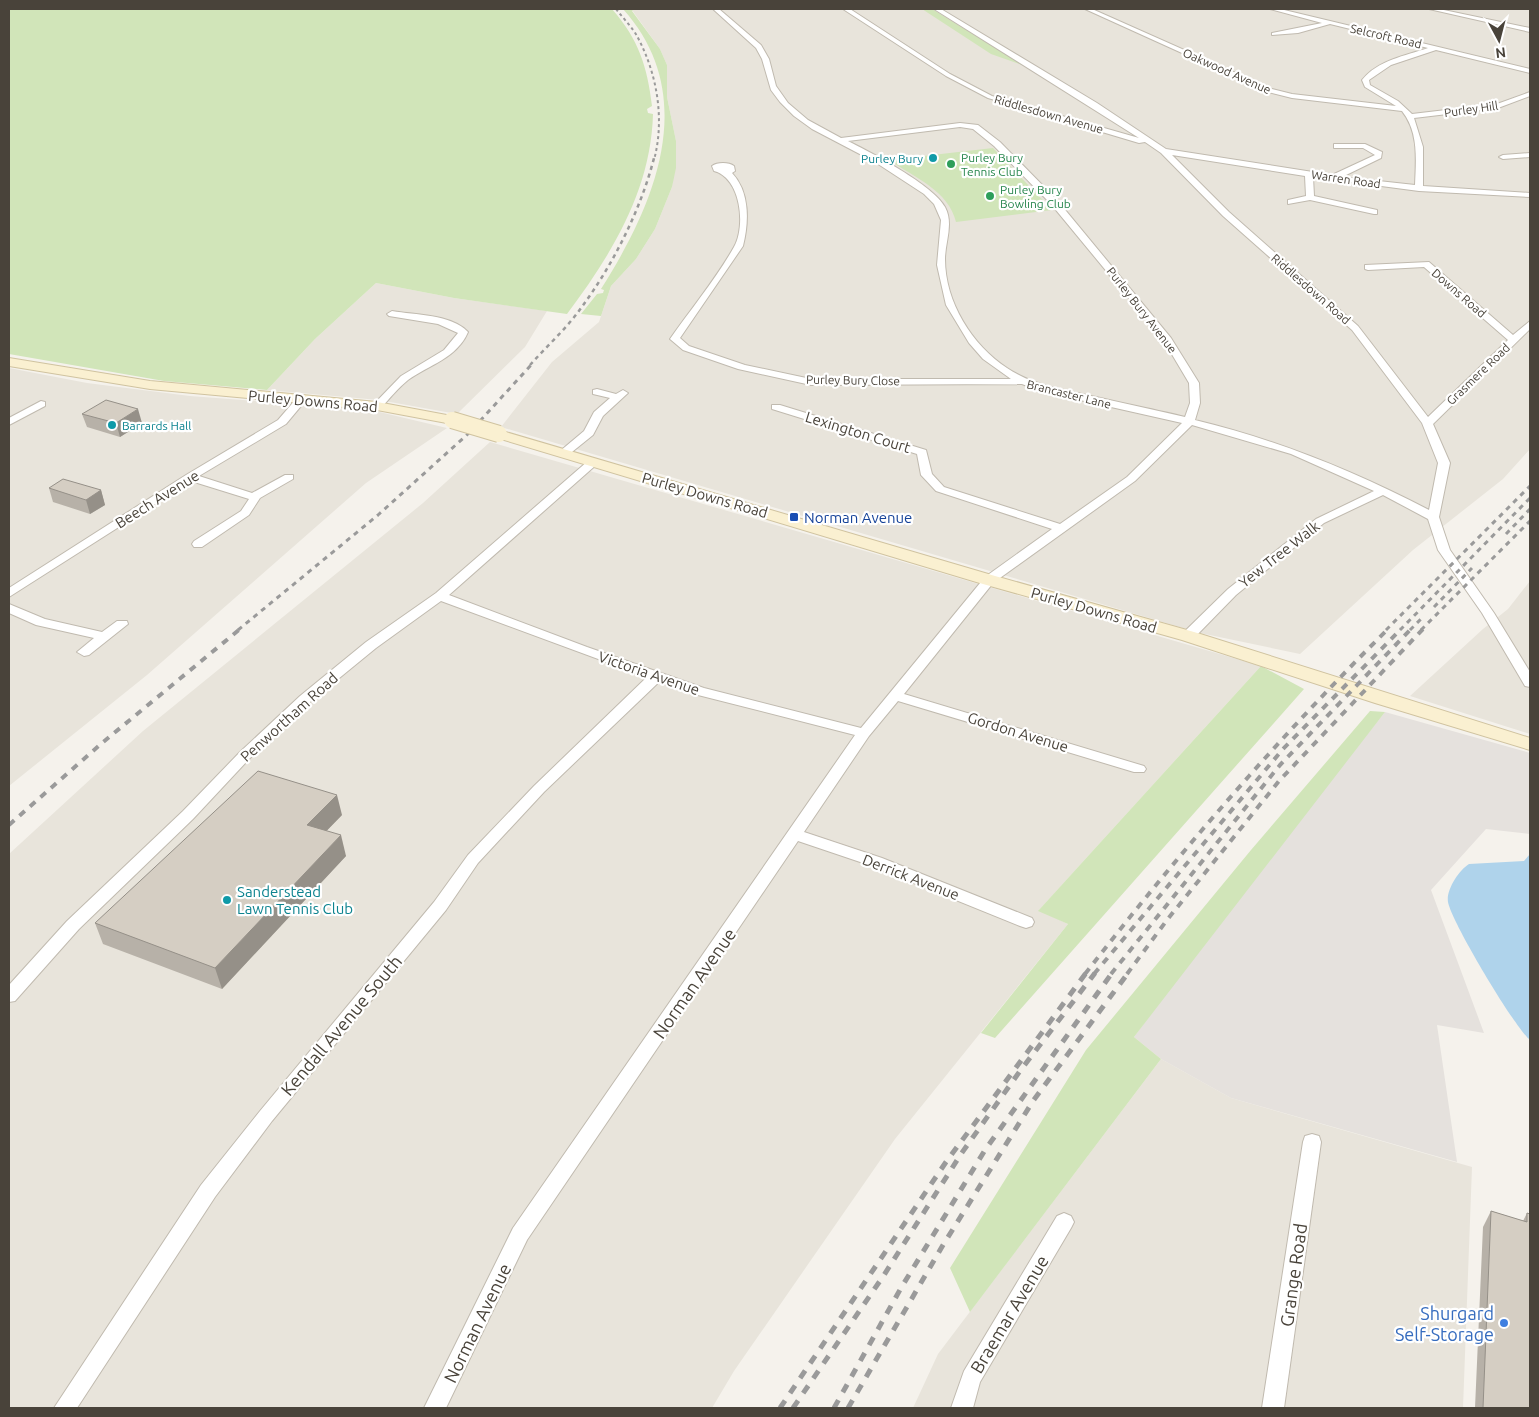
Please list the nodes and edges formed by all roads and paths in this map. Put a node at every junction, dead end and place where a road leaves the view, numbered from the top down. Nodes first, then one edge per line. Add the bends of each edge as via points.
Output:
1 (716, 9) edge
2 (846, 9) edge
3 (937, 9) edge
4 (1088, 9) edge
5 (1272, 9) edge
6 (1432, 9) edge
7 (1329, 22) junction
8 (1530, 30) edge
9 (1274, 34) dead end
10 (1437, 48) junction
11 (1530, 71) edge
12 (1530, 94) edge
13 (1404, 109) junction
14 (1410, 116) junction
15 (840, 140) junction
16 (1155, 145) junction
17 (1337, 146) dead end
18 (1164, 151) junction
19 (1530, 155) edge
20 (1504, 157) dead end
21 (728, 172) dead end
22 (1310, 174) junction
23 (1333, 178) junction
24 (1419, 189) junction
25 (1530, 194) edge
26 (1310, 198) junction
27 (1291, 202) dead end
28 (1374, 212) dead end
29 (1368, 267) dead end
30 (393, 319) dead end
31 (1530, 324) edge
32 (1513, 340) junction
33 (9, 362) edge
34 (1020, 382) junction
35 (597, 392) dead end
36 (620, 395) joint
37 (301, 400) junction
38 (41, 404) dead end
39 (377, 406) junction
40 (776, 407) dead end
41 (9, 422) edge
42 (1189, 422) junction
43 (1427, 423) junction
44 (563, 454) junction
45 (592, 463) junction
46 (190, 477) junction
47 (288, 477) dead end
48 (1383, 491) junction
49 (254, 497) junction
50 (1433, 516) junction
51 (1060, 528) junction
52 (198, 544) dead end
53 (989, 580) junction
54 (9, 593) edge
55 (440, 596) junction
56 (9, 608) edge
57 (122, 624) dead end
58 (104, 636) junction
59 (1188, 636) junction
60 (84, 652) dead end
61 (658, 676) junction
62 (1530, 683) edge
63 (896, 696) junction
64 (864, 733) junction
65 (1528, 741) edge
66 (1139, 769) dead end
67 (796, 835) junction
68 (1026, 922) dead end
69 (9, 996) edge
70 (1312, 1142) dead end
71 (1064, 1222) dead end
72 (65, 1408) edge
73 (435, 1408) edge
74 (962, 1408) edge
75 (1273, 1408) edge

1 - 15 street, Brancaster Lane via 762,51 770,78 788,107
2 - 16 street, Riddlesdown Avenue via 948,75 990,97
3 - 16 street, Riddlesdown Road
4 - 13 street, Oakwood Avenue via 1270,91
5 - 7 street, Selcroft Road
6 - 8 street
7 - 9 street
7 - 10 street, Selcroft Road
10 - 11 street
10 - 13 street, Selcroft Road via 1382,67 1366,80 1367,86
12 - 14 street, Purley Hill via 1498,106
13 - 14 street, Selcroft Road
14 - 24 street, Selcroft Road via 1418,137
15 - 34 street, Brancaster Lane via 898,173 925,191 940,206 945,216 946,232 940,263 949,303 967,335 993,363
15 - 42 street, Purley Bury Avenue via 960,125 975,127 997,144 1054,202 1168,340 1194,383 1195,403
16 - 18 street, Riddlesdown Road
17 - 23 street via 1365,146 1379,154
18 - 22 street, Warren Road
18 - 43 street, Riddlesdown Road via 1226,214 1355,328
19 - 20 street
21 - 34 street, Purley Bury Close via 743,202 743,231 739,246 675,339 686,348 742,367 811,382
22 - 23 street, Warren Road
22 - 26 street
23 - 24 street, Warren Road
24 - 25 street, Warren Road
26 - 27 street
26 - 28 street
29 - 32 street, Downs Road via 1426,264
30 - 39 street via 403,316 457,327 463,332 462,339 404,379
31 - 32 street, Grasmere Road
32 - 43 street, Grasmere Road
33 - 37 street, Purley Downs Road via 150,385
34 - 42 street, Brancaster Lane
35 - 36 street
36 - 44 street via 598,414 589,433
37 - 39 street, Purley Downs Road
37 - 46 street, Beech Avenue via 282,422
38 - 41 street
39 - 44 street, Purley Downs Road, bridge via 452,420
40 - 51 street, Lexington Court via 922,452 927,475 940,489
42 - 48 street, Brancaster Lane via 1295,452
42 - 51 street via 1131,479
43 - 50 street, Riddlesdown Road via 1444,463
44 - 45 street, Purley Downs Road
45 - 53 street, Purley Downs Road
45 - 55 street, Penwortham Road
46 - 49 street
46 - 54 street, Beech Avenue
47 - 49 street
48 - 50 street, Brancaster Lane
48 - 59 street, Yew Tree Walk via 1320,521 1232,592
49 - 52 street via 253,504 245,513
50 - 62 street, Riddlesdown Road via 1444,550 1488,613
51 - 53 street
53 - 59 street, Purley Downs Road
53 - 63 street, Norman Avenue
55 - 61 street, Victoria Avenue
55 - 69 street, Penwortham Road via 371,645 298,705 73,925
56 - 58 street via 41,622
57 - 58 street
58 - 60 street
59 - 65 street, Purley Downs Road via 1382,699
61 - 64 street, Victoria Avenue via 743,703
61 - 72 street, Kendall Avenue South via 539,789 474,859 440,906 208,1191
63 - 64 street, Norman Avenue
63 - 66 street, Gordon Avenue
64 - 67 street, Norman Avenue
67 - 68 street, Derrick Avenue via 877,862
67 - 73 street, Norman Avenue via 520,1234
70 - 75 street, Grange Road
71 - 74 street, Braemar Avenue via 971,1378

